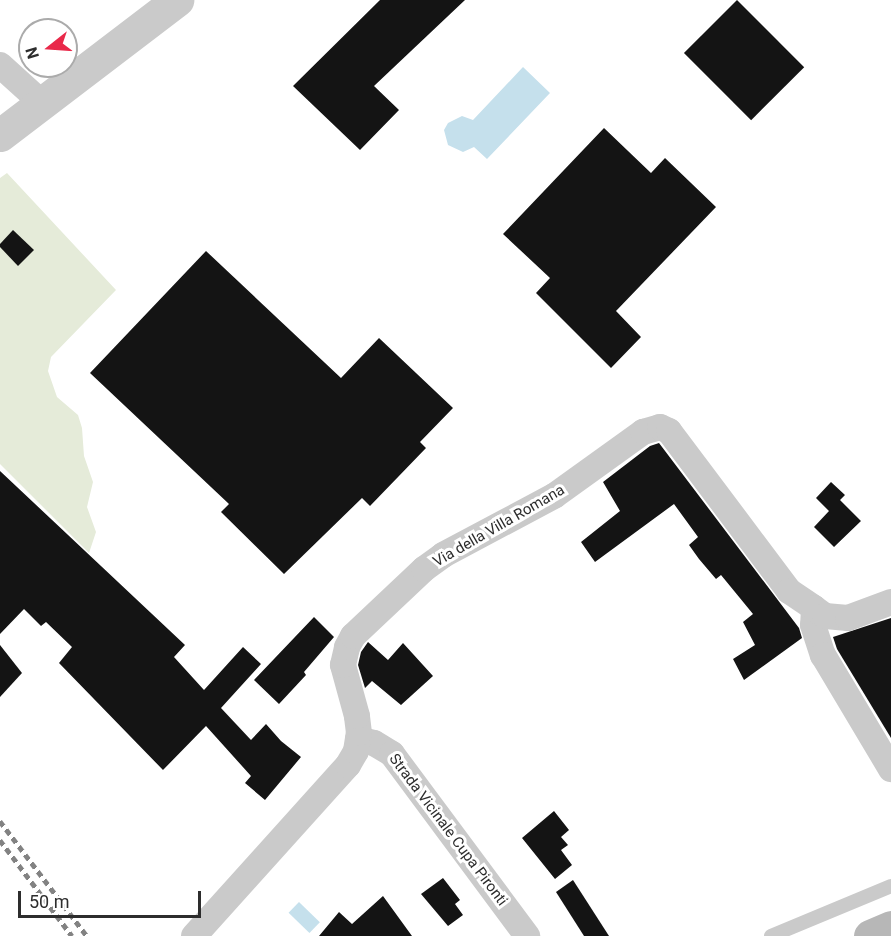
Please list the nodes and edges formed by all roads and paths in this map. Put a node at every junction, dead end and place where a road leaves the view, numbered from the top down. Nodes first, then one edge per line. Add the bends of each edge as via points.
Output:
1 (177, 0) edge
2 (0, 65) edge
3 (41, 102) junction
4 (0, 135) edge
5 (891, 602) edge
6 (814, 608) junction
7 (358, 740) junction
8 (891, 770) edge
9 (891, 886) edge
10 (891, 927) edge
11 (194, 936) edge
12 (527, 936) edge
13 (771, 936) edge
14 (870, 936) edge

1 - 3 street
2 - 3 street
3 - 4 street
5 - 6 street, Via della Villa Romana via 842,618 825,616
6 - 7 street, Via della Villa Romana via 789,591 669,431 652,428 545,501 443,555 353,636 346,647 343,665 357,716
6 - 8 street via 816,639 823,655
7 - 11 street, Via della Villa Romana via 348,765
7 - 12 street, Strada Vicinale Cupa Pironti via 374,742 392,754
9 - 13 lane
10 - 14 main road

